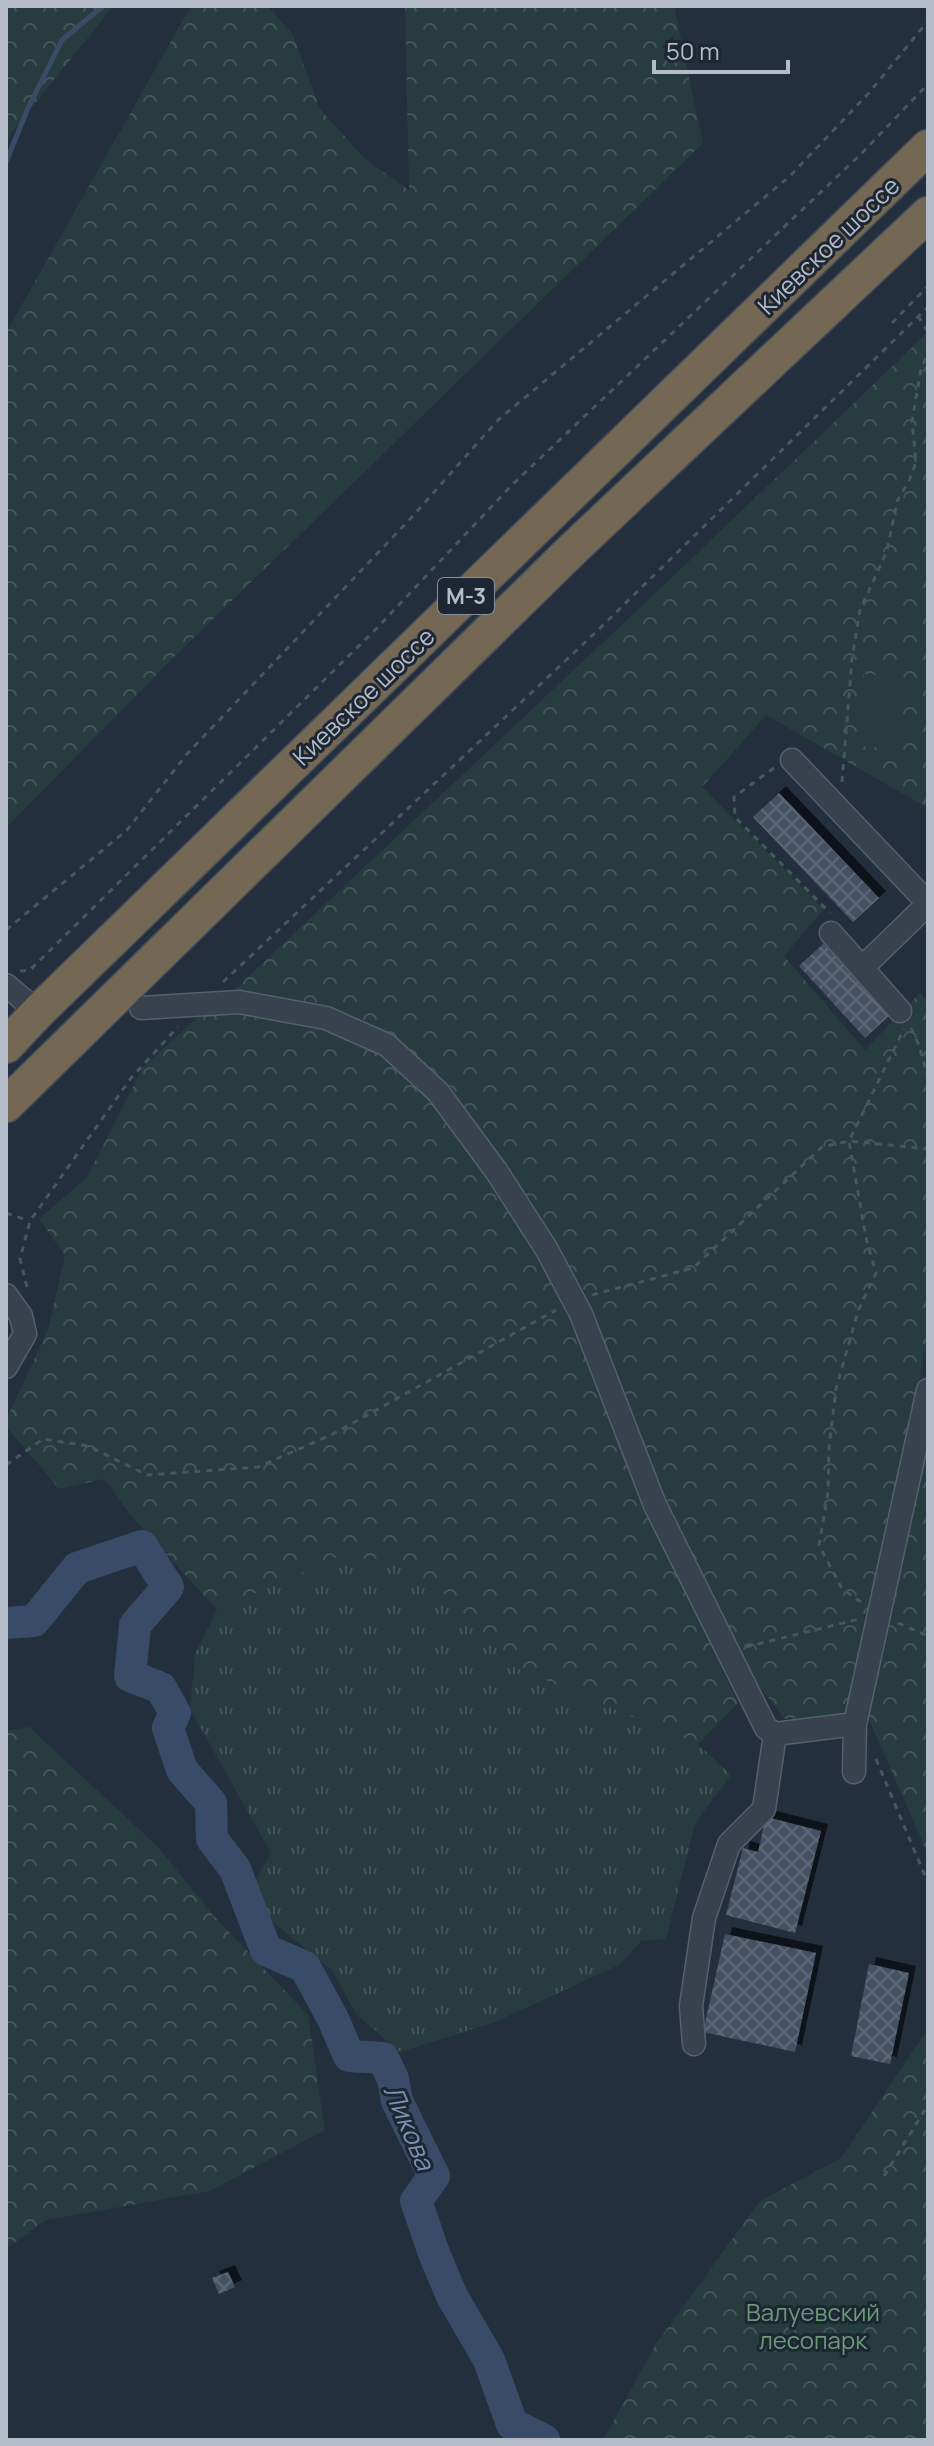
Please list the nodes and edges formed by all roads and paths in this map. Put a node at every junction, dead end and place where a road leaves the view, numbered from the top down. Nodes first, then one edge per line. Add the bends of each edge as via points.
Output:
1 (928, 21) edge
2 (928, 84) edge
3 (928, 147) edge
4 (928, 214) edge
5 (928, 286) edge
6 (928, 307) edge
7 (918, 316) junction
8 (892, 323) dead end
9 (928, 332) edge
10 (928, 354) edge
11 (792, 760) joint
12 (839, 810) junction
13 (928, 903) edge
14 (6, 930) edge
15 (833, 935) joint
16 (863, 967) junction
17 (8, 978) edge
18 (199, 1005) junction
19 (141, 1008) dead end
20 (900, 1011) dead end
21 (38, 1012) junction
22 (6, 1046) edge
23 (928, 1079) edge
24 (6, 1105) edge
25 (849, 1141) junction
26 (928, 1149) edge
27 (6, 1213) edge
28 (30, 1221) junction
29 (6, 1295) edge
30 (574, 1300) junction
31 (21, 1316) junction
32 (6, 1367) edge
33 (928, 1390) edge
34 (925, 1416) edge
35 (6, 1465) edge
36 (878, 1615) junction
37 (928, 1636) edge
38 (729, 1651) junction
39 (856, 1729) junction
40 (775, 1734) junction
41 (854, 1772) dead end
42 (928, 1883) edge
43 (694, 2044) dead end
44 (928, 2105) edge
45 (884, 2176) dead end

1 - 14 path via 790,176 498,420 187,754 127,830
2 - 17 path via 511,486 378,627 30,970
3 - 21 highway, Киевское шоссе / М-3
4 - 24 highway, Киевское шоссе / М-3 via 574,548
5 - 8 path
6 - 7 path
7 - 9 path
7 - 18 path via 596,632
10 - 12 path via 912,421 916,462 897,501 887,551 860,610
11 - 12 street
11 - 15 path via 734,797 735,817 837,920
12 - 13 street
13 - 16 street
15 - 16 street
16 - 20 street
17 - 21 street
18 - 19 street
18 - 28 path via 131,1078
18 - 30 street via 239,1002 326,1018 387,1045 438,1092 497,1172
21 - 22 highway, Киевское шоссе / М-3
23 - 25 path via 908,1022
25 - 26 path
25 - 30 path via 822,1147 693,1268
25 - 36 path via 876,1273 858,1311 836,1389 819,1545 842,1589
27 - 28 path
28 - 31 path via 20,1259 30,1303
29 - 31 street
30 - 35 path via 333,1434 258,1467 147,1475 88,1446 43,1439
30 - 38 street via 655,1505
31 - 32 street via 25,1334
33 - 34 street
34 - 36 street
36 - 37 path
36 - 38 path
36 - 39 street
38 - 40 street via 766,1728
39 - 40 street
39 - 41 street
39 - 42 path via 880,1765
40 - 43 street via 764,1809 729,1844 704,1918 691,2006
44 - 45 path

